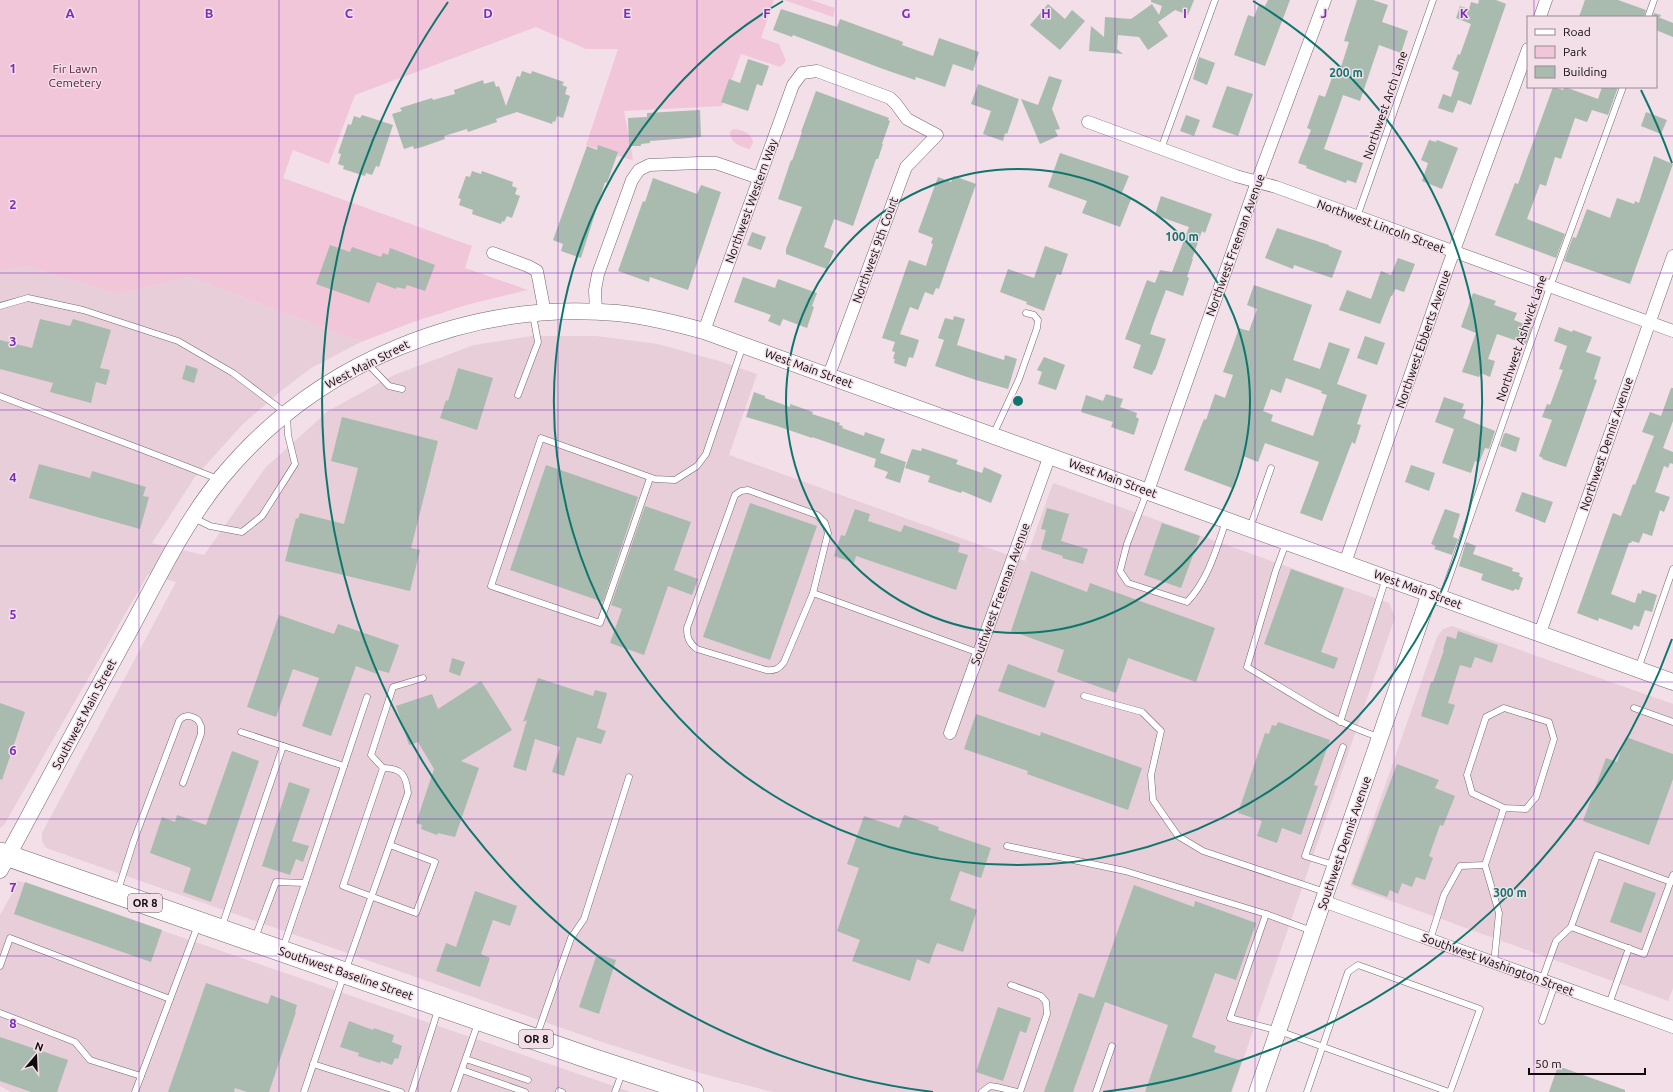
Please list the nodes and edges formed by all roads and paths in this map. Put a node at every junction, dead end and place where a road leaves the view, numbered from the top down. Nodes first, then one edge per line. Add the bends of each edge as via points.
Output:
1 (1215, 0) edge
2 (1325, 0) edge
3 (1433, 0) edge
4 (1546, 0) edge
5 (1654, 0) edge
6 (1540, 16) edge
7 (1648, 16) edge
8 (1527, 52) edge
9 (802, 73) joint
10 (1623, 88) edge
11 (1088, 122) dead end
12 (1161, 149) junction
13 (759, 178) junction
14 (1257, 182) junction
15 (1356, 217) junction
16 (1453, 252) junction
17 (493, 253) dead end
18 (1673, 256) edge
19 (1550, 287) junction
20 (0, 306) edge
21 (596, 312) junction
22 (539, 313) junction
23 (1026, 313) dead end
24 (1648, 322) junction
25 (704, 330) junction
26 (1673, 331) edge
27 (743, 344) junction
28 (366, 362) junction
29 (829, 375) junction
30 (402, 389) dead end
31 (518, 395) dead end
32 (0, 396) edge
33 (286, 414) junction
34 (993, 435) junction
35 (1050, 455) junction
36 (1271, 468) dead end
37 (650, 478) junction
38 (220, 480) junction
39 (1148, 491) junction
40 (194, 518) junction
41 (1227, 520) junction
42 (1250, 528) junction
43 (1287, 542) junction
44 (168, 558) joint
45 (1345, 562) junction
46 (1673, 570) edge
47 (1386, 577) junction
48 (813, 593) junction
49 (1436, 596) junction
50 (1540, 633) junction
51 (978, 653) junction
52 (1638, 669) junction
53 (423, 678) dead end
54 (1673, 682) edge
55 (1084, 696) dead end
56 (367, 697) dead end
57 (1634, 708) dead end
58 (1340, 722) junction
59 (1673, 722) edge
60 (241, 732) dead end
61 (950, 733) dead end
62 (1380, 737) junction
63 (283, 746) junction
64 (1342, 747) dead end
65 (344, 766) junction
66 (383, 768) junction
67 (628, 777) dead end
68 (183, 783) dead end
69 (1504, 808) junction
70 (390, 845) junction
71 (1007, 846) dead end
72 (3, 859) edge
73 (1485, 865) junction
74 (1336, 866) junction
75 (1673, 875) edge
76 (1671, 882) junction
77 (305, 884) junction
78 (117, 893) junction
79 (372, 897) junction
80 (1325, 897) junction
81 (1266, 914) junction
82 (199, 922) junction
83 (1571, 927) junction
84 (220, 930) junction
85 (1313, 931) junction
86 (1430, 940) junction
87 (254, 941) junction
88 (1629, 948) junction
89 (282, 951) junction
90 (1494, 963) junction
91 (0, 966) edge
92 (344, 972) junction
93 (1542, 980) junction
94 (1555, 984) junction
95 (1010, 985) dead end
96 (170, 999) junction
97 (1609, 1004) junction
98 (440, 1006) junction
99 (0, 1013) edge
100 (479, 1019) junction
101 (1542, 1021) dead end
102 (1673, 1027) edge
103 (1278, 1031) junction
104 (535, 1039) junction
105 (1112, 1046) dead end
106 (1323, 1047) junction
107 (466, 1059) junction
108 (314, 1064) junction
109 (623, 1069) junction
110 (462, 1070) junction
111 (141, 1076) junction
112 (528, 1080) dead end
113 (385, 1089) edge
114 (135, 1092) edge
115 (304, 1092) edge
116 (401, 1092) edge
117 (412, 1092) edge
118 (454, 1092) edge
119 (525, 1092) edge
120 (615, 1092) edge
121 (693, 1092) edge
122 (982, 1092) edge
123 (1018, 1092) edge
124 (1096, 1092) edge
125 (1257, 1092) edge
126 (1307, 1092) edge
127 (1450, 1092) edge

1 - 12 lane
2 - 14 street, Northwest Freeman Avenue
3 - 15 lane, Northwest Arch Lane
4 - 6 street
5 - 7 lane
8 - 16 street, Northwest Ebberts Avenue
9 - 13 street, Northwest Western Way via 793,85
9 - 29 street, Northwest 9th Court via 817,71 890,98 907,119 937,135 906,167
10 - 19 lane, Northwest Ashwick Lane
11 - 12 street, Northwest Lincoln Street
12 - 14 street, Northwest Lincoln Street
13 - 21 street via 716,163 649,165 639,170 632,180 598,274 595,290
13 - 25 street, Northwest Western Way
14 - 15 street, Northwest Lincoln Street
14 - 39 street, Northwest Freeman Avenue
15 - 16 street, Northwest Lincoln Street
16 - 19 street, Northwest Lincoln Street
16 - 45 street, Northwest Ebberts Avenue
17 - 22 street via 536,271
18 - 24 street, Northwest Dennis Avenue
19 - 24 street, Northwest Lincoln Street
19 - 49 lane, Northwest Ashwick Lane
20 - 33 lane via 28,298 83,310 178,342 233,373
21 - 22 street, West Main Street
21 - 25 street, West Main Street via 660,320
22 - 28 street, West Main Street via 499,318 450,329 411,341
22 - 31 lane via 538,342
23 - 34 lane via 1034,315 1038,320 1036,328 1019,379
24 - 26 street, Northwest Lincoln Street
24 - 50 street, Northwest Dennis Avenue
25 - 27 street, West Main Street
27 - 29 street, West Main Street
27 - 37 lane via 706,454 698,466 675,480
28 - 30 lane via 389,386
28 - 33 street, West Main Street via 320,389
29 - 34 street, West Main Street
32 - 38 lane
33 - 38 street, West Main Street via 255,442
33 - 40 lane via 295,464 262,516 242,532 210,526
34 - 35 street, West Main Street
35 - 39 street, West Main Street
35 - 51 street, Southwest Freeman Avenue
36 - 42 lane
37 - 37 lane via 541,438 491,586 600,622
38 - 40 street, West Main Street
39 - 41 street, West Main Street
39 - 41 lane via 1127,544 1120,571 1128,583 1187,602 1195,594 1210,566
40 - 44 street, West Main Street
41 - 42 street, West Main Street
42 - 43 street, West Main Street
43 - 45 street, West Main Street
43 - 58 lane via 1276,570 1248,667
44 - 72 street, Southwest Main Street
45 - 47 street, West Main Street
46 - 52 lane
47 - 49 street, West Main Street
47 - 58 lane
48 - 48 lane via 828,533 825,523 817,515 748,490 741,491 736,495 687,628 687,637 691,645 698,649 773,671 784,662
48 - 51 lane
49 - 50 street, West Main Street
49 - 62 street, Southwest Dennis Avenue
50 - 52 street, West Main Street
51 - 61 street, Southwest Freeman Avenue
52 - 54 street, West Main Street
53 - 66 lane via 393,687 371,755
55 - 80 lane via 1142,712 1161,731 1151,775 1153,800 1178,836 1203,851
56 - 65 lane
57 - 59 lane
58 - 62 lane via 1358,731
60 - 63 lane
62 - 74 street, Southwest Dennis Avenue
63 - 65 lane
63 - 84 lane
64 - 74 lane via 1305,856
65 - 77 lane
66 - 70 lane via 393,768 405,776 408,793
66 - 79 lane via 343,886
67 - 104 lane via 584,919 571,938
68 - 78 lane via 201,734 198,720 187,715 179,721
69 - 69 lane via 1526,809 1536,798 1554,739 1549,722 1504,708 1486,716 1467,775 1472,793
69 - 73 lane
70 - 79 lane
70 - 79 lane via 435,862 416,913
71 - 81 lane via 1125,871
72 - 78 highway, Southwest Baseline Street / OR 8
73 - 86 lane via 1460,866 1444,895
73 - 90 lane via 1499,913
74 - 80 street, Southwest Dennis Avenue
75 - 76 lane
76 - 83 lane via 1597,855
76 - 88 lane via 1644,954
77 - 87 lane via 276,882
77 - 89 lane
78 - 82 highway, Southwest Baseline Street / OR 8
79 - 92 lane
80 - 85 street, Southwest Dennis Avenue
80 - 86 street, Southwest Washington Street
81 - 85 lane
81 - 103 lane via 1230,1018
82 - 84 highway, Southwest Baseline Street / OR 8
82 - 96 lane
83 - 88 lane
83 - 93 lane via 1556,941
84 - 87 highway, Southwest Baseline Street / OR 8
85 - 103 street, Southwest Dennis Avenue
86 - 90 street, Southwest Washington Street
87 - 89 highway, Southwest Baseline Street / OR 8
88 - 97 lane
89 - 92 highway, Southwest Baseline Street / OR 8
90 - 93 street, Southwest Washington Street
91 - 96 lane via 10,938
92 - 98 highway, Southwest Baseline Street / OR 8
92 - 108 lane
93 - 94 street, Southwest Washington Street
94 - 97 street, Southwest Washington Street
94 - 101 lane
95 - 123 lane via 1041,996 1046,1002 1047,1014
96 - 111 lane
97 - 102 street, Southwest Washington Street
98 - 100 highway, Southwest Baseline Street / OR 8
98 - 117 lane
99 - 111 lane via 75,1042 90,1060
100 - 104 highway, Southwest Baseline Street / OR 8
100 - 107 lane
103 - 106 lane
103 - 125 street, Southwest Dennis Avenue
104 - 109 highway, Southwest Baseline Street / OR 8
105 - 124 lane
106 - 126 lane
106 - 127 lane
106 - 127 lane via 1348,972 1358,965 1480,1009
107 - 110 lane
107 - 112 lane
108 - 113 lane
108 - 115 lane
109 - 120 lane
109 - 121 highway, Southwest Baseline Street / OR 8
110 - 118 lane
110 - 119 lane
111 - 114 lane
113 - 116 lane
122 - 123 lane via 990,1086

